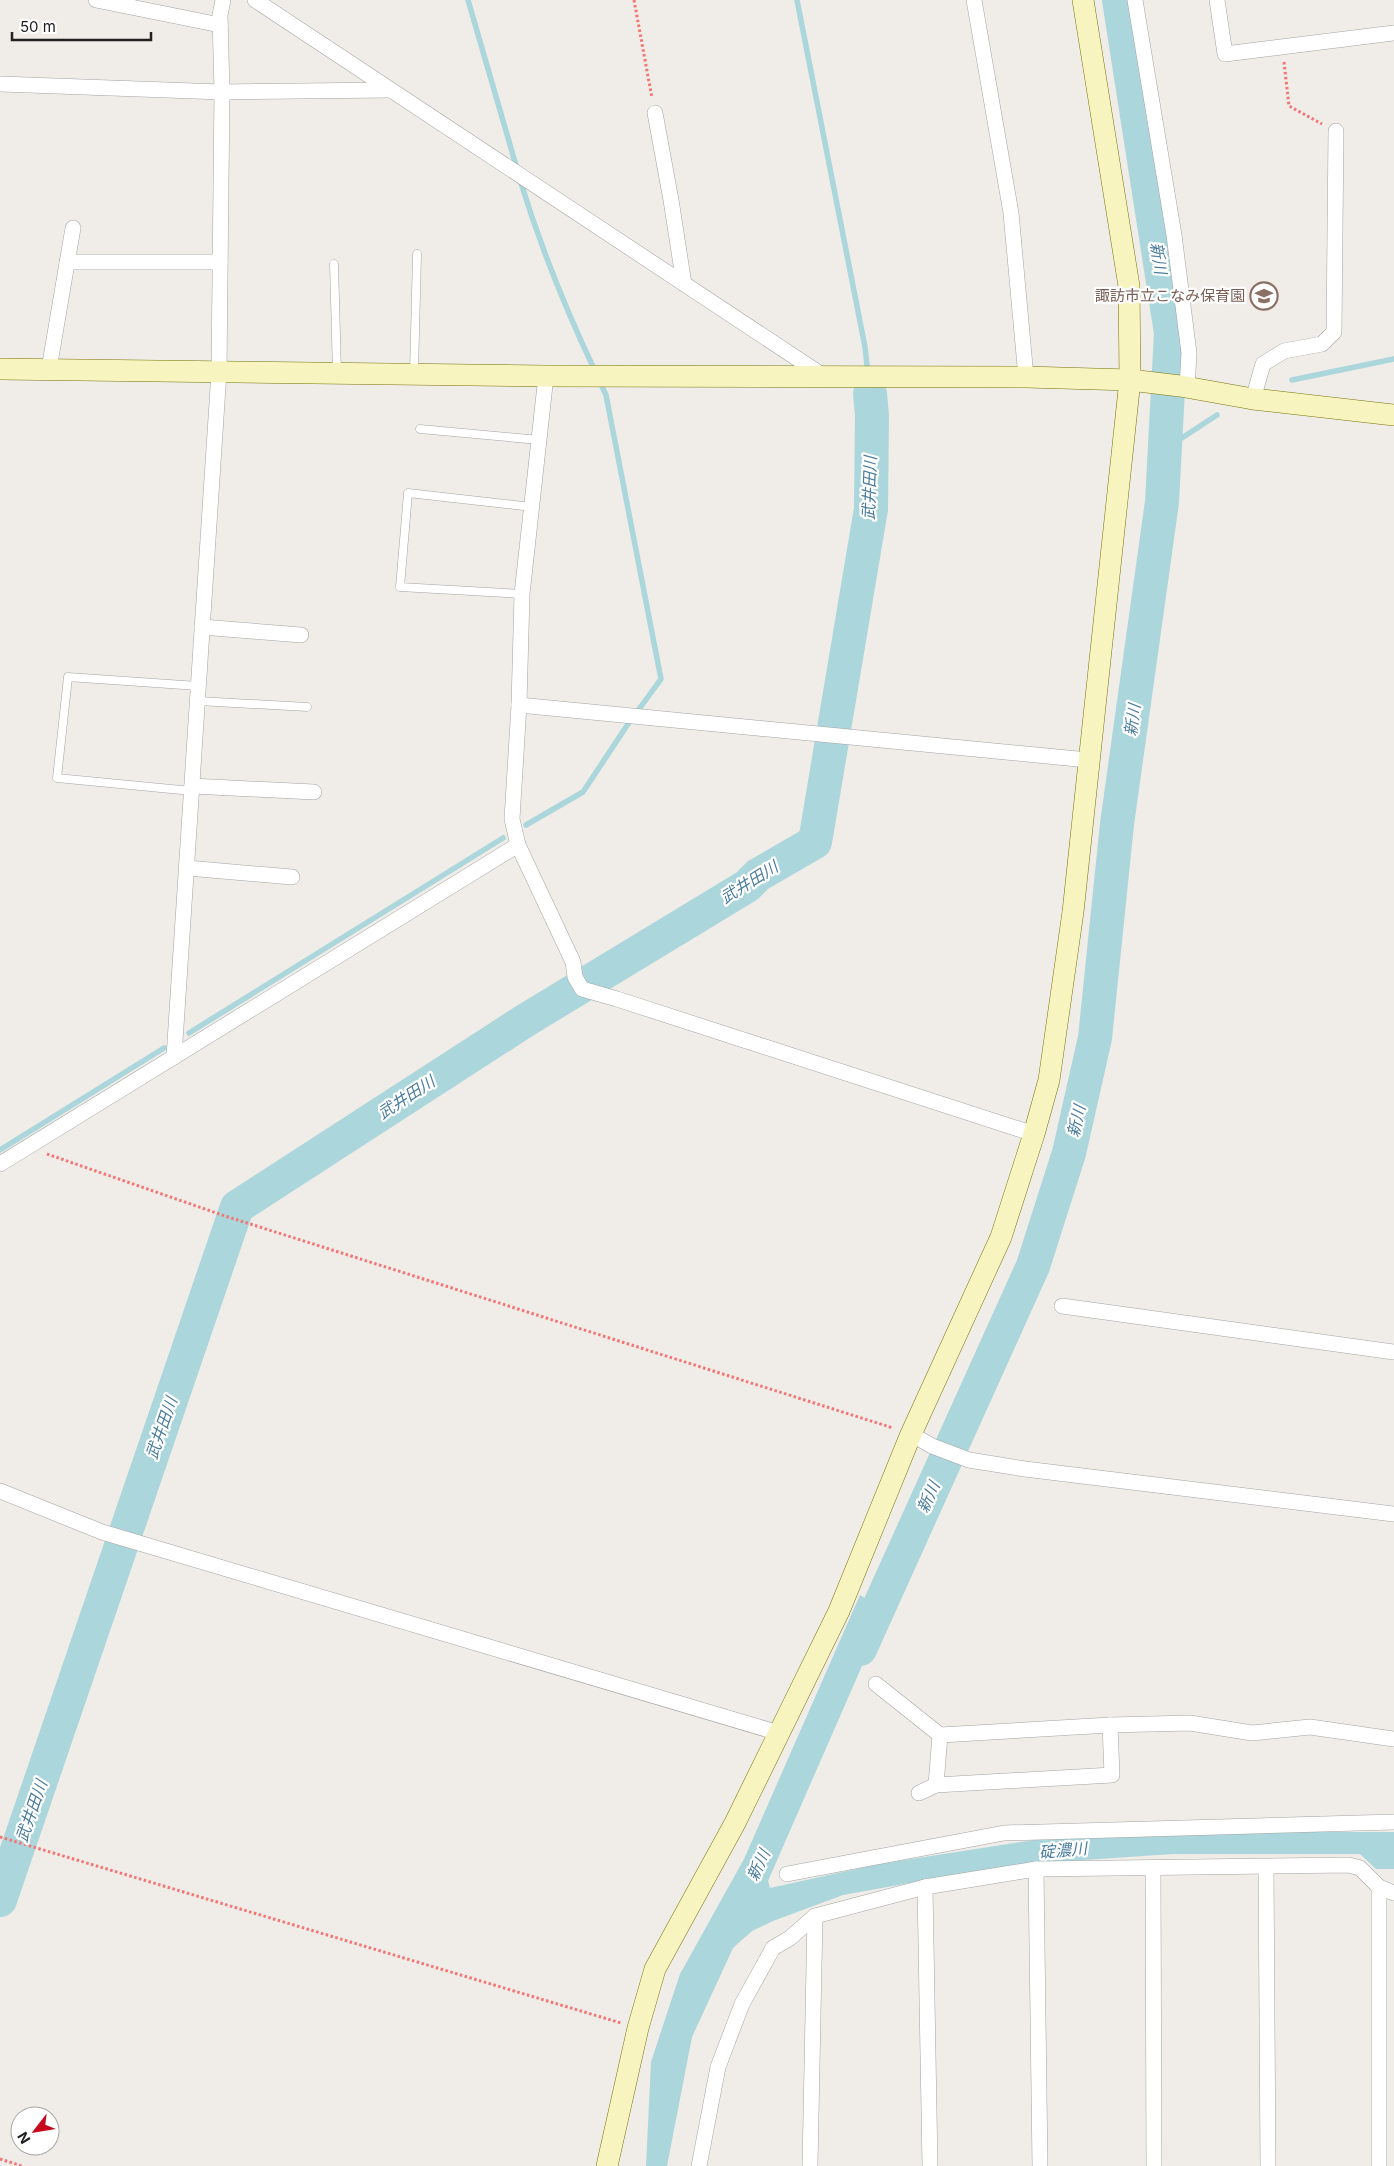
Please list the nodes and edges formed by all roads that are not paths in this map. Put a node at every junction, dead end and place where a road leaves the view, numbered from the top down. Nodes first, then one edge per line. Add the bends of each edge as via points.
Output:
1 (96, 0) edge
2 (223, 0) edge
3 (255, 0) edge
4 (974, 0) edge
5 (1083, 0) edge
6 (1135, 0) edge
7 (1217, 0) edge
8 (220, 25) junction
9 (1394, 33) edge
10 (0, 84) edge
11 (390, 90) junction
12 (222, 92) junction
13 (655, 113) road end
14 (1336, 131) road end
15 (73, 228) dead end
16 (417, 254) dead end
17 (67, 262) junction
18 (220, 262) junction
19 (334, 264) dead end
20 (684, 284) junction
21 (0, 368) edge
22 (49, 369) junction
23 (219, 372) junction
24 (337, 374) junction
25 (414, 375) junction
26 (546, 376) junction
27 (1026, 377) junction
28 (826, 378) junction
29 (1130, 380) junction
30 (1184, 387) junction
31 (1253, 399) junction
32 (1394, 415) edge
33 (420, 429) dead end
34 (539, 440) junction
35 (532, 507) junction
36 (522, 594) junction
37 (202, 626) junction
38 (301, 635) dead end
39 (198, 694) junction
40 (519, 705) junction
41 (307, 706) dead end
42 (1088, 760) junction
43 (192, 788) junction
44 (314, 792) dead end
45 (518, 845) junction
46 (187, 868) junction
47 (292, 877) dead end
48 (174, 1057) junction
49 (1034, 1134) junction
50 (0, 1164) edge
51 (1062, 1306) dead end
52 (1394, 1352) edge
53 (911, 1434) junction
54 (0, 1492) edge
55 (1393, 1513) edge
56 (876, 1684) dead end
57 (1110, 1725) junction
58 (779, 1733) junction
59 (940, 1735) junction
60 (1394, 1739) edge
61 (936, 1784) junction
62 (919, 1793) dead end
63 (1394, 1822) edge
64 (1266, 1867) junction
65 (1036, 1869) junction
66 (1153, 1869) junction
67 (787, 1874) dead end
68 (1379, 1887) junction
69 (925, 1888) junction
70 (1394, 1893) edge
71 (815, 1916) junction
72 (607, 2166) edge
73 (699, 2166) edge
74 (810, 2166) edge
75 (930, 2166) edge
76 (1040, 2166) edge
77 (1154, 2166) edge
78 (1268, 2166) edge
79 (1379, 2166) edge

1 - 8 street
2 - 8 street
3 - 11 street
4 - 27 street via 1011,213
5 - 29 street via 1129,286
6 - 30 street via 1174,235 1189,352
7 - 9 street via 1225,54
8 - 12 street
10 - 12 street
11 - 12 street
11 - 20 street
12 - 18 street
13 - 20 street
14 - 31 street via 1334,332 1322,344 1284,351 1263,364
15 - 17 street
16 - 25 lane
17 - 18 street
17 - 22 street
18 - 23 street
19 - 24 lane
20 - 28 street
21 - 22 street
22 - 23 street
23 - 24 street
23 - 37 street
24 - 25 street
25 - 26 street
26 - 28 street
26 - 34 street
27 - 28 street
27 - 29 street
29 - 30 street
29 - 42 street
30 - 31 street
31 - 32 street
33 - 34 lane
34 - 35 street
35 - 36 street
35 - 36 lane via 408,493 400,587
36 - 40 street
37 - 38 street
37 - 39 street
39 - 41 lane
39 - 43 street
39 - 43 lane via 68,677 57,778
40 - 42 street
40 - 45 street via 512,819
42 - 49 street via 1072,912 1049,1080
43 - 44 street
43 - 46 street
45 - 48 street
45 - 49 street via 573,962 578,983
46 - 47 street
46 - 48 street
48 - 50 street
49 - 53 street via 1001,1237
51 - 52 street
53 - 55 street via 964,1458 1025,1469
53 - 58 street via 839,1611
54 - 58 street via 102,1532
56 - 59 street
57 - 59 street
57 - 60 street via 1190,1723 1252,1733 1310,1727
57 - 61 street via 1112,1775
58 - 72 street via 655,1969 638,2028
59 - 61 street
61 - 62 street
63 - 67 street via 1004,1833
64 - 66 street
64 - 68 street via 1349,1864 1360,1868
64 - 78 street
65 - 66 street
65 - 69 street
65 - 76 street
66 - 77 street
68 - 70 street
68 - 79 street
69 - 71 street
69 - 75 street
71 - 73 street via 773,1948 742,2004 718,2067
71 - 74 street

